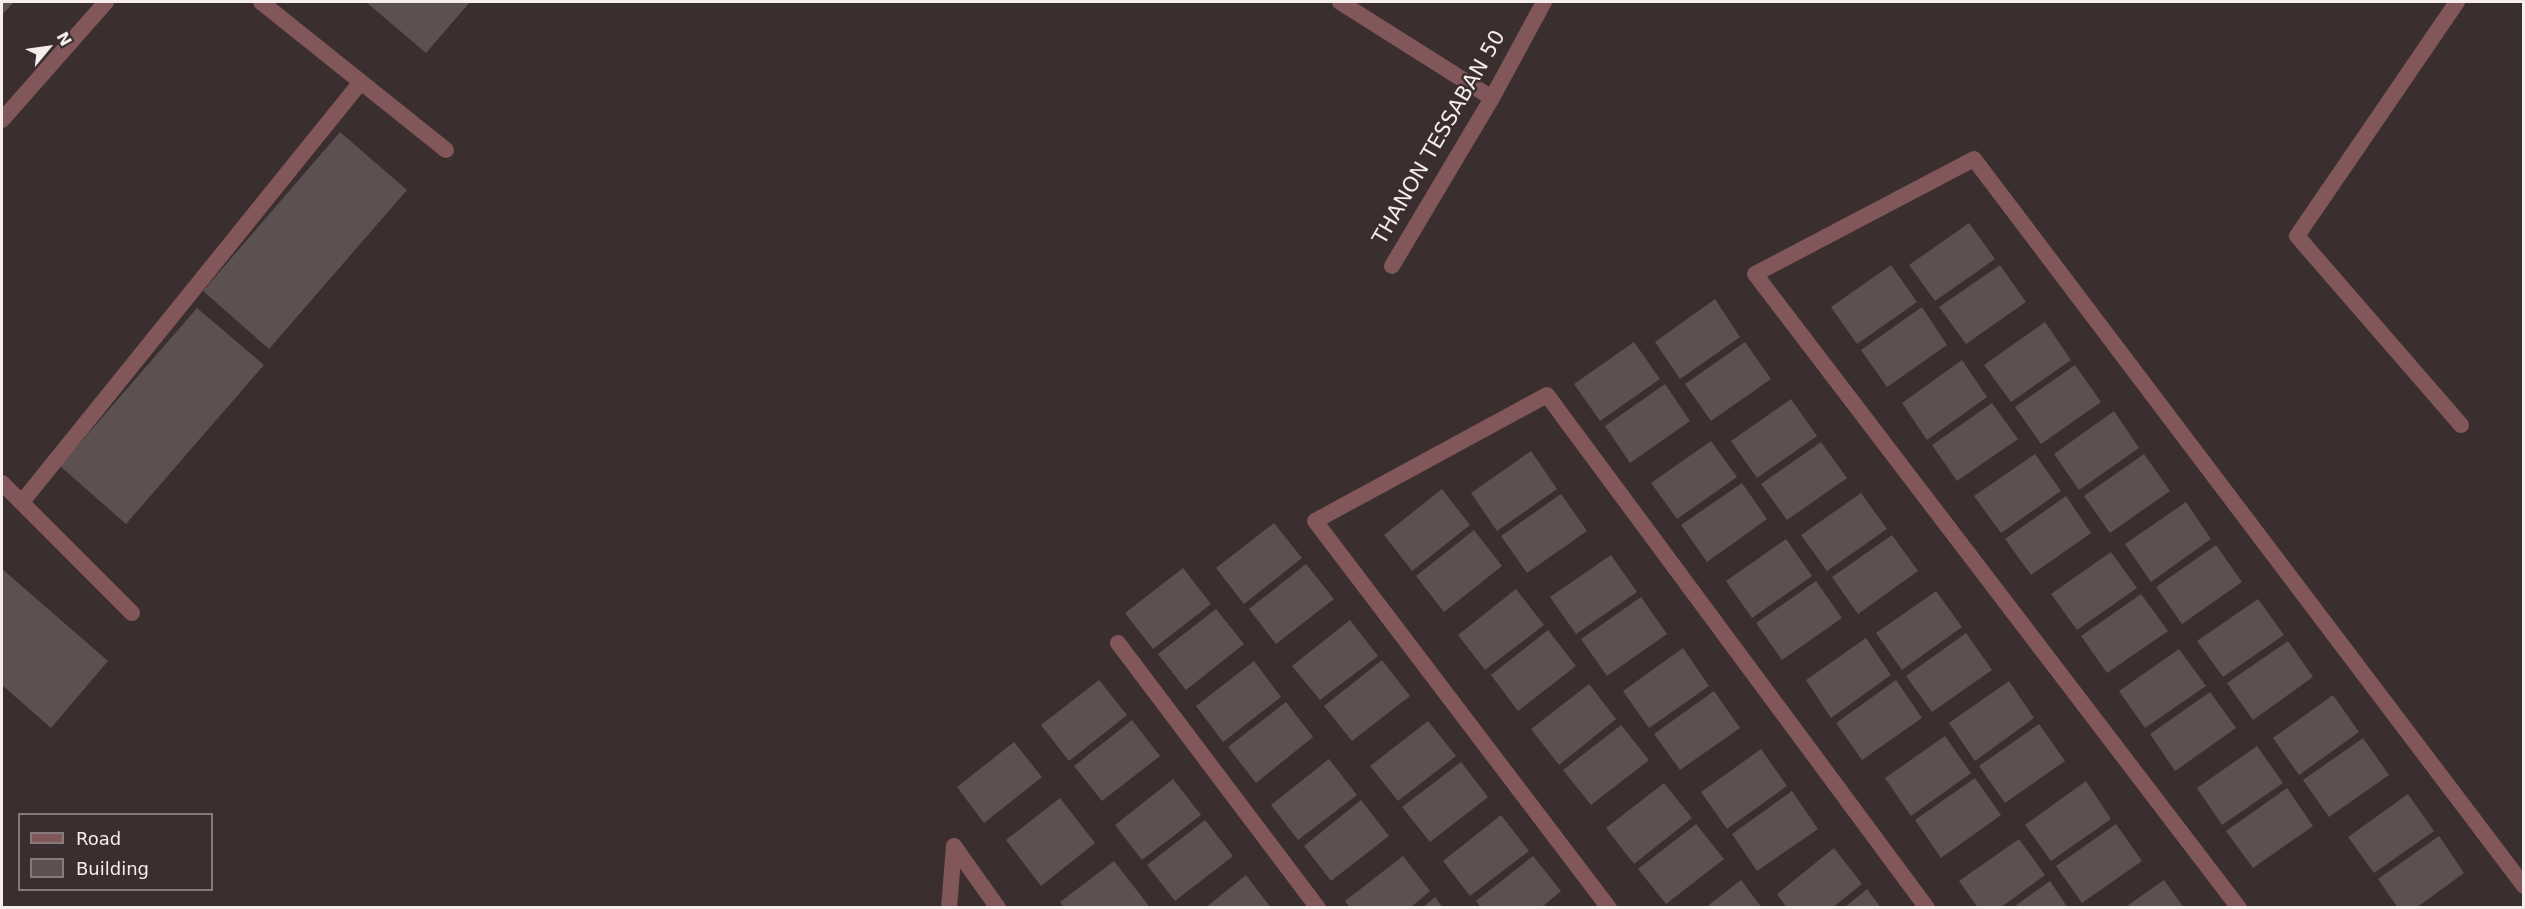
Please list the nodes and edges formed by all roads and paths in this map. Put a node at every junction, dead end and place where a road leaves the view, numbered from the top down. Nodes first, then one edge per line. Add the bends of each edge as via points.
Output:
1 (106, 2) edge
2 (261, 2) edge
3 (1340, 2) edge
4 (1544, 2) edge
5 (2457, 2) edge
6 (360, 83) junction
7 (1492, 98) junction
8 (2, 120) edge
9 (446, 150) dead end
10 (1392, 266) dead end
11 (2461, 425) dead end
12 (2, 483) edge
13 (22, 502) junction
14 (132, 613) dead end
15 (1118, 643) dead end
16 (2523, 886) edge
17 (949, 908) edge
18 (998, 908) edge
19 (1318, 908) edge
20 (1609, 908) edge
21 (1927, 908) edge
22 (2239, 908) edge

1 - 8 street
2 - 6 street
3 - 7 street
4 - 7 street, THANON TESSABAN 50
5 - 11 street via 2297,236
6 - 9 street
6 - 13 street
7 - 10 street, THANON TESSABAN 50
12 - 13 street
13 - 14 street
15 - 19 street
16 - 22 street via 1974,159 1755,274
17 - 18 street via 954,846
20 - 21 street via 1315,521 1547,395

